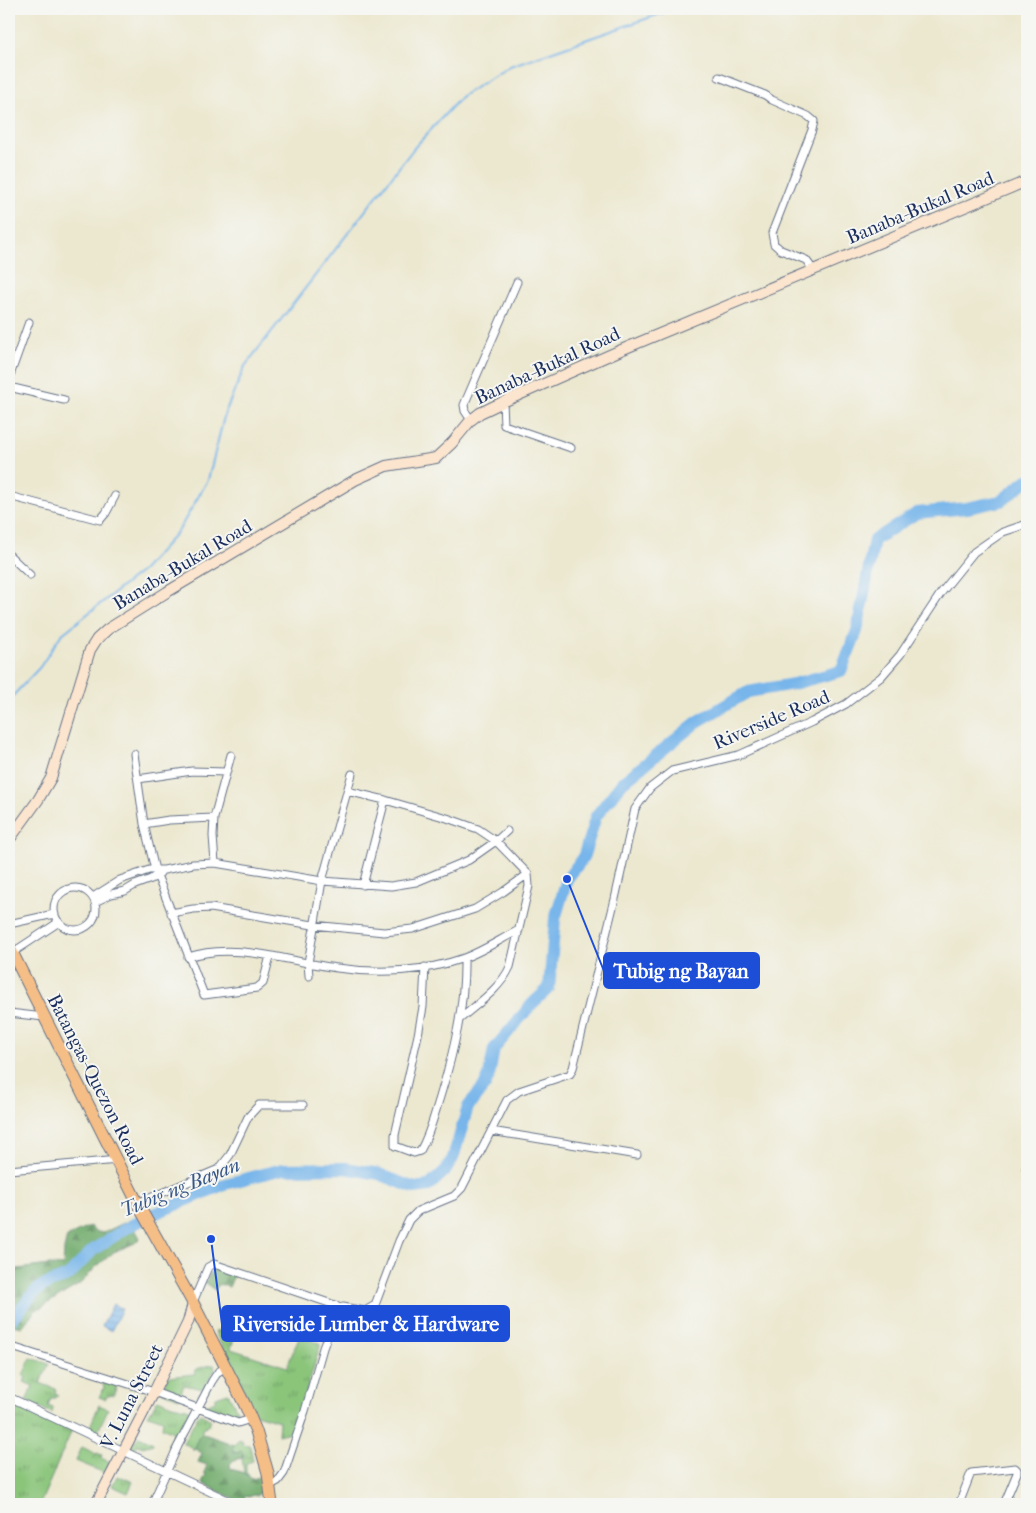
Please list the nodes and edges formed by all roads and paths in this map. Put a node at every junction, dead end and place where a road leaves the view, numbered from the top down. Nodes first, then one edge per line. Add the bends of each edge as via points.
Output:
1 (719, 77) dead end
2 (1027, 181) edge
3 (814, 271) junction
4 (517, 282) dead end
5 (29, 322) dead end
6 (9, 378) edge
7 (9, 387) edge
8 (64, 400) dead end
9 (503, 402) junction
10 (471, 420) junction
11 (571, 448) dead end
12 (9, 496) edge
13 (115, 496) dead end
14 (1027, 524) edge
15 (9, 555) edge
16 (30, 575) dead end
17 (134, 754) dead end
18 (231, 754) dead end
19 (226, 772) junction
20 (352, 774) dead end
21 (138, 779) junction
22 (347, 791) junction
23 (385, 800) junction
24 (214, 818) junction
25 (144, 824) junction
26 (507, 830) dead end
27 (9, 840) edge
28 (496, 842) junction
29 (215, 863) junction
30 (156, 873) junction
31 (528, 874) junction
32 (132, 877) junction
33 (322, 881) junction
34 (135, 885) junction
35 (363, 885) junction
36 (94, 899) junction
37 (171, 913) junction
38 (54, 914) junction
39 (59, 922) junction
40 (9, 924) edge
41 (313, 925) junction
42 (518, 930) junction
43 (11, 949) edge
44 (270, 956) junction
45 (188, 957) junction
46 (464, 958) junction
47 (308, 962) junction
48 (425, 967) junction
49 (309, 976) dead end
50 (9, 1013) edge
51 (44, 1017) junction
52 (460, 1020) junction
53 (303, 1104) dead end
54 (491, 1131) junction
55 (637, 1155) dead end
56 (118, 1160) junction
57 (1027, 1164) edge
58 (1027, 1169) edge
59 (9, 1170) edge
60 (140, 1206) junction
61 (193, 1305) junction
62 (339, 1308) junction
63 (9, 1346) edge
64 (224, 1368) junction
65 (154, 1392) junction
66 (9, 1397) edge
67 (197, 1409) junction
68 (249, 1420) junction
69 (123, 1450) junction
70 (167, 1471) junction
71 (269, 1486) junction
72 (96, 1504) edge
73 (152, 1504) edge
74 (236, 1504) edge
75 (272, 1504) edge
76 (958, 1504) edge
77 (1004, 1504) edge

1 - 3 street via 764,95 814,121 772,233 774,244 806,260
2 - 3 street, Banaba-Bukal Road
3 - 9 street, Banaba-Bukal Road
4 - 10 street via 464,405
5 - 6 street
7 - 8 street
9 - 10 street, Banaba-Bukal Road
9 - 11 street via 504,425
10 - 27 street, Banaba-Bukal Road via 436,458 386,466 355,480 97,638 90,650 51,778
12 - 13 street via 100,520
14 - 54 street, Riverside Road via 1003,532 974,552 900,655 881,677 846,704 739,755 672,771 650,788 635,808 574,1068 570,1074 512,1096
15 - 16 street
17 - 21 street
18 - 19 street
19 - 21 street via 192,770
19 - 24 street
20 - 22 street
21 - 25 street
22 - 23 street
22 - 33 street
23 - 28 street via 478,830
23 - 35 street
24 - 25 street
24 - 29 street
25 - 30 street
26 - 28 street
28 - 31 street
28 - 35 street via 469,860 416,882 391,886
29 - 30 street via 193,864
29 - 33 street
30 - 32 street via 145,871
30 - 34 street
30 - 37 street
31 - 41 street via 475,908 413,929 384,932
31 - 42 street via 529,886
32 - 34 street
32 - 36 street via 120,880
33 - 35 street
33 - 41 street
34 - 36 street via 122,893
36 - 38 street via 86,890 68,888 58,896
36 - 39 street via 94,919 84,928 70,929
37 - 41 street via 211,908
37 - 45 street
38 - 39 street
38 - 40 street
39 - 43 street
41 - 47 street
42 - 46 street
42 - 52 street via 506,975
43 - 51 main road, Batangas-Quezon Road
44 - 45 street via 220,950
44 - 45 street via 263,983 257,988 204,995
44 - 47 street
46 - 48 street
46 - 52 street
47 - 48 street via 379,972
47 - 49 street
48 - 52 street via 418,1035 395,1134 395,1146 403,1150 420,1151 427,1138 453,1055
50 - 51 street
51 - 56 main road, Batangas-Quezon Road
53 - 60 street via 259,1105 248,1117 220,1169
54 - 55 street
54 - 62 street, Riverside Road via 462,1188 454,1196 418,1211 409,1220 375,1305 366,1311
56 - 59 street
56 - 60 main road, Batangas-Quezon Road
57 - 58 street
60 - 61 main road, Batangas-Quezon Road
61 - 62 street, Riverside Road via 204,1275 212,1264
61 - 64 main road, Batangas-Quezon Road
61 - 65 street, V. Luna Street
62 - 71 street via 335,1312 284,1472
63 - 65 street
64 - 67 street via 212,1381
64 - 68 main road, Batangas-Quezon Road
65 - 67 street
65 - 69 street, V. Luna Street
66 - 69 street
67 - 68 street via 238,1423
67 - 70 street
68 - 71 main road, Batangas-Quezon Road via 266,1464
69 - 70 street
69 - 72 street, V. Luna Street
70 - 73 street
70 - 74 street
71 - 75 main road, Batangas-Quezon Road
76 - 77 street via 971,1472 1015,1468 1017,1473

